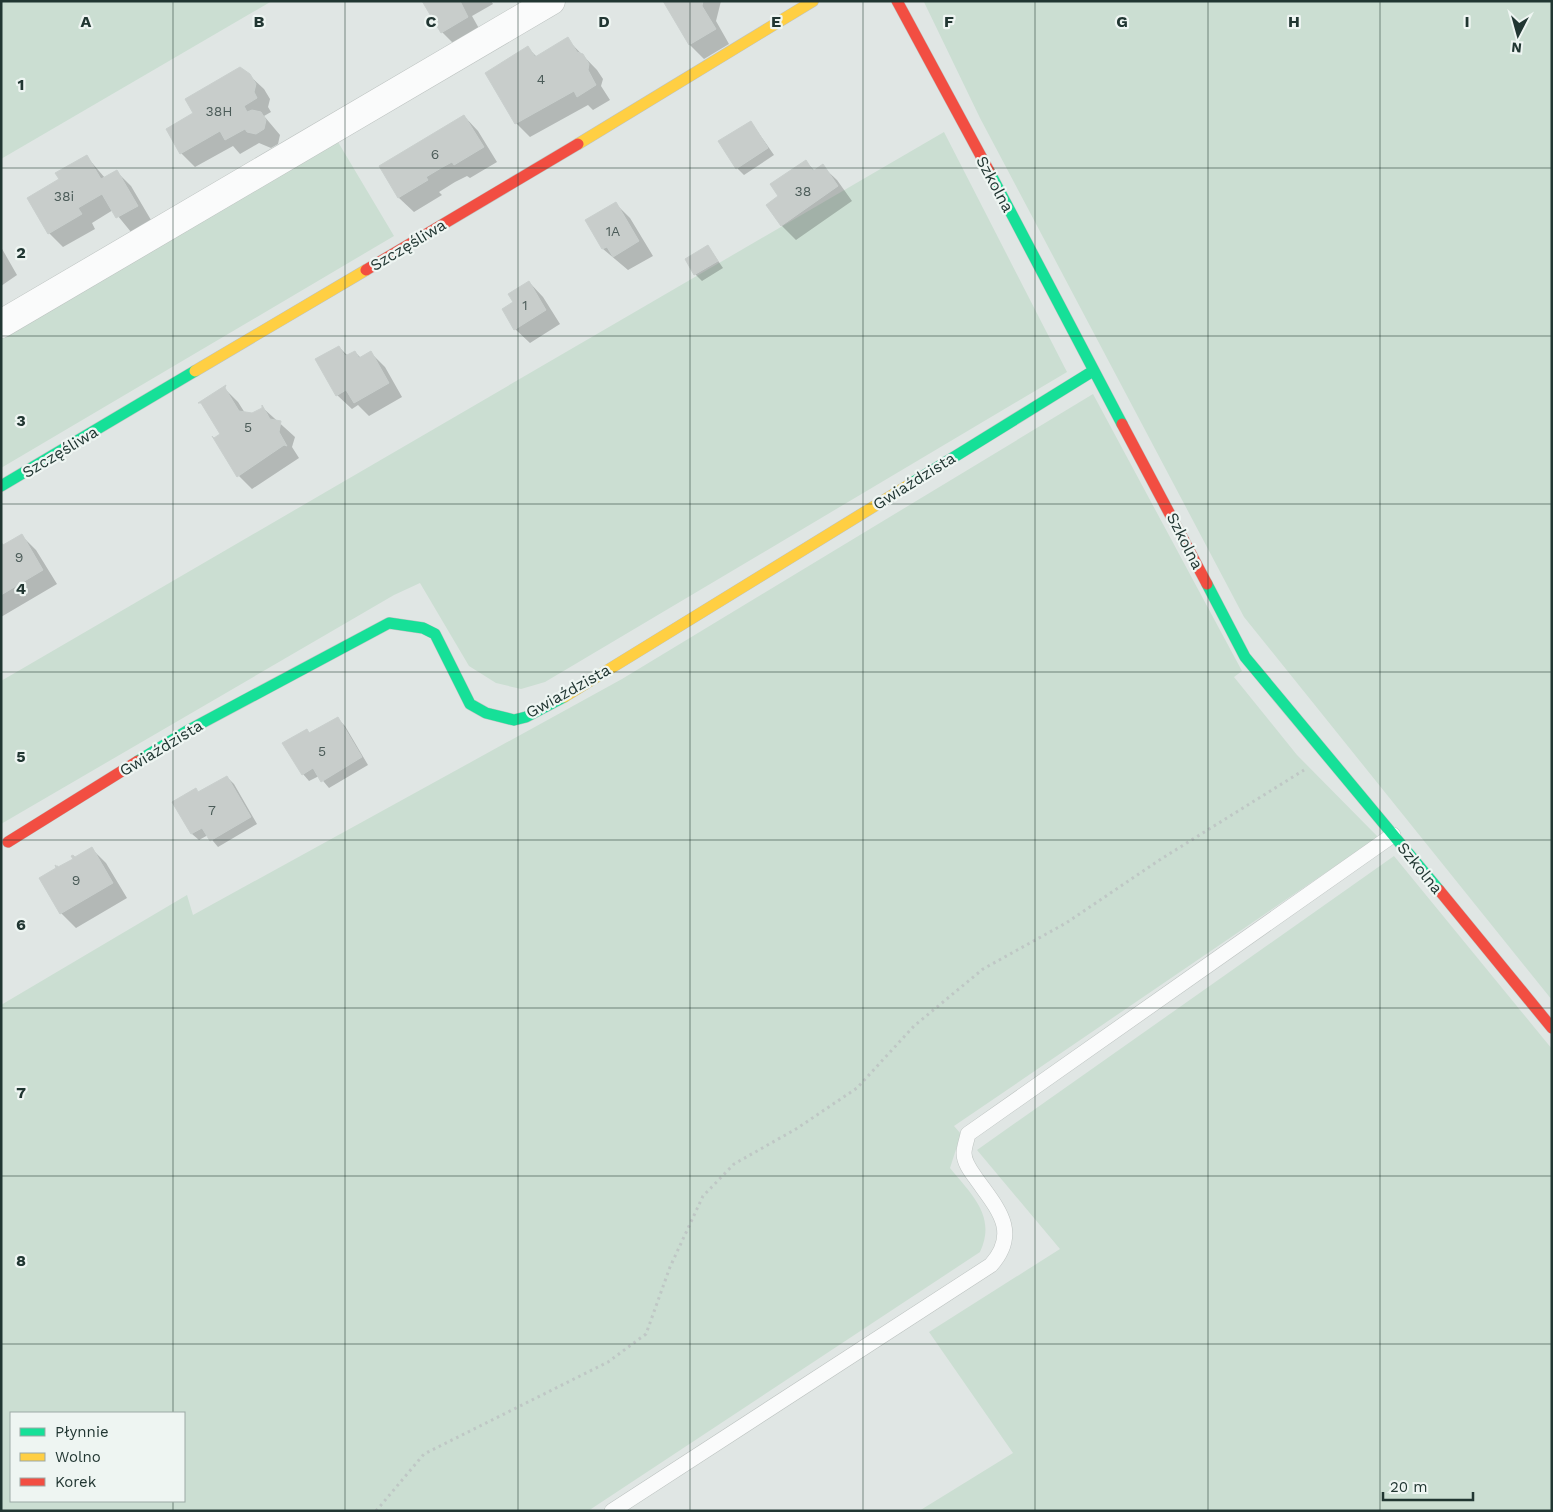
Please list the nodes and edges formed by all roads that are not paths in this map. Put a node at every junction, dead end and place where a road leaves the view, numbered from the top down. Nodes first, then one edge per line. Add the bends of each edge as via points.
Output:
1 (551, 1) edge
2 (813, 1) edge
3 (897, 1) edge
4 (1, 324) edge
5 (1093, 371) junction
6 (1, 486) edge
7 (1393, 835) junction
8 (8, 842) dead end
9 (1552, 1028) edge
10 (612, 1511) edge

1 - 4 street
2 - 6 street, Szczęśliwa via 609,126
3 - 5 street, Szkolna
5 - 7 street, Szkolna via 1245,657
5 - 8 street, Gwiaździsta via 562,698 526,717 514,720 500,718 470,704 435,634 422,628 389,623 186,731
7 - 9 street, Szkolna
7 - 10 lane via 968,1134 964,1153 967,1167 999,1210 1006,1230 1005,1245 991,1265

